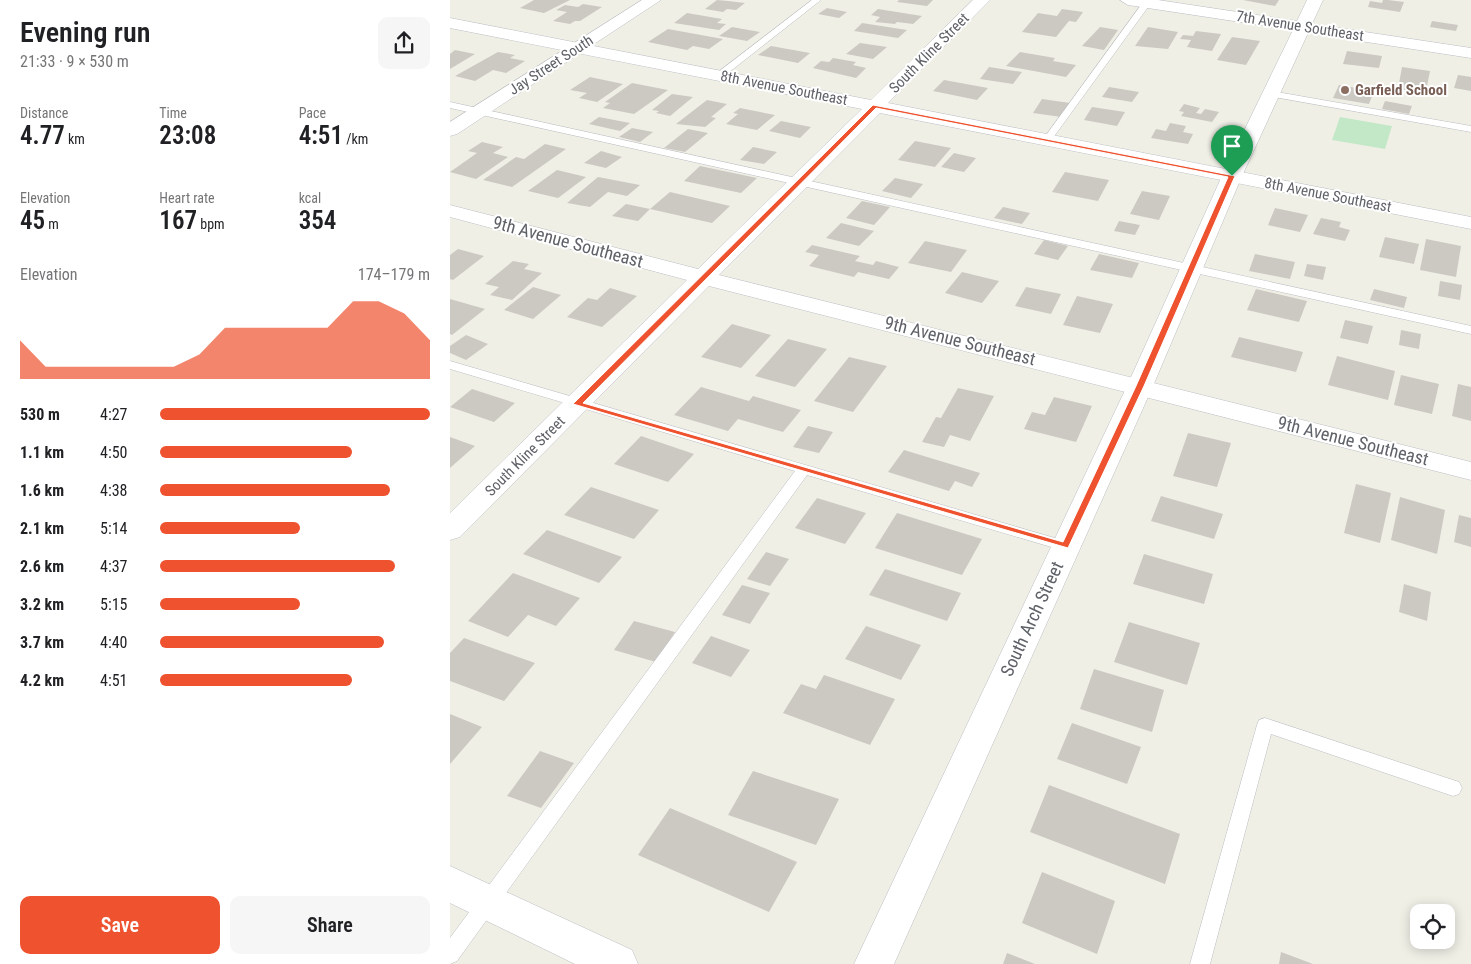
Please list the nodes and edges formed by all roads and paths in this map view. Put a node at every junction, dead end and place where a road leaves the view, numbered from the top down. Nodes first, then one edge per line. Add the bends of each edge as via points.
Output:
1 (653, 0) edge
2 (817, 0) edge
3 (982, 0) edge
4 (1128, 0) edge
5 (1315, 0) edge
6 (1146, 3) junction
7 (450, 23) edge
8 (1302, 27) junction
9 (579, 48) junction
10 (1471, 53) edge
11 (720, 75) junction
12 (1270, 94) junction
13 (450, 105) edge
14 (875, 106) junction
15 (480, 112) junction
16 (1471, 129) edge
17 (450, 130) edge
18 (1047, 140) junction
19 (1232, 176) junction
20 (798, 183) junction
21 (450, 211) edge
22 (1471, 222) edge
23 (1191, 269) junction
24 (705, 278) junction
25 (1471, 330) edge
26 (450, 365) edge
27 (1140, 386) junction
28 (577, 404) junction
29 (803, 470) junction
30 (1471, 471) edge
31 (450, 530) edge
32 (1065, 546) junction
33 (1453, 788) dead end
34 (450, 884) edge
35 (488, 902) junction
36 (450, 954) edge
37 (618, 964) edge
38 (874, 964) edge
39 (1200, 964) edge

1 - 9 street, Jay Street South
2 - 11 lane
3 - 14 street, South Kline Street
4 - 6 street, 7th Avenue Southeast
5 - 8 street, South Arch Street
6 - 8 street, 7th Avenue Southeast
6 - 18 lane
7 - 9 street, 8th Avenue Southeast
8 - 10 street, 7th Avenue Southeast
8 - 12 street, South Arch Street
9 - 11 street, 8th Avenue Southeast
9 - 15 street, Jay Street South
11 - 14 street, 8th Avenue Southeast
12 - 16 lane
12 - 19 street, South Arch Street
13 - 15 lane
14 - 18 street, 8th Avenue Southeast
14 - 20 street, South Kline Street
15 - 17 street, Jay Street South
15 - 20 lane
18 - 19 street, 8th Avenue Southeast
19 - 22 street, 8th Avenue Southeast
19 - 23 street, South Arch Street
20 - 23 lane
20 - 24 street, South Kline Street
21 - 24 street, 9th Avenue Southeast
23 - 25 lane
23 - 27 street, South Arch Street
24 - 27 street, 9th Avenue Southeast
24 - 28 street, South Kline Street
26 - 28 lane
27 - 30 street, 9th Avenue Southeast
27 - 32 street, South Arch Street
28 - 29 lane
28 - 31 street, South Kline Street
29 - 32 lane
29 - 35 lane
32 - 38 street, South Arch Street
33 - 39 lane via 1265,725
34 - 35 street
35 - 36 lane
35 - 37 street

